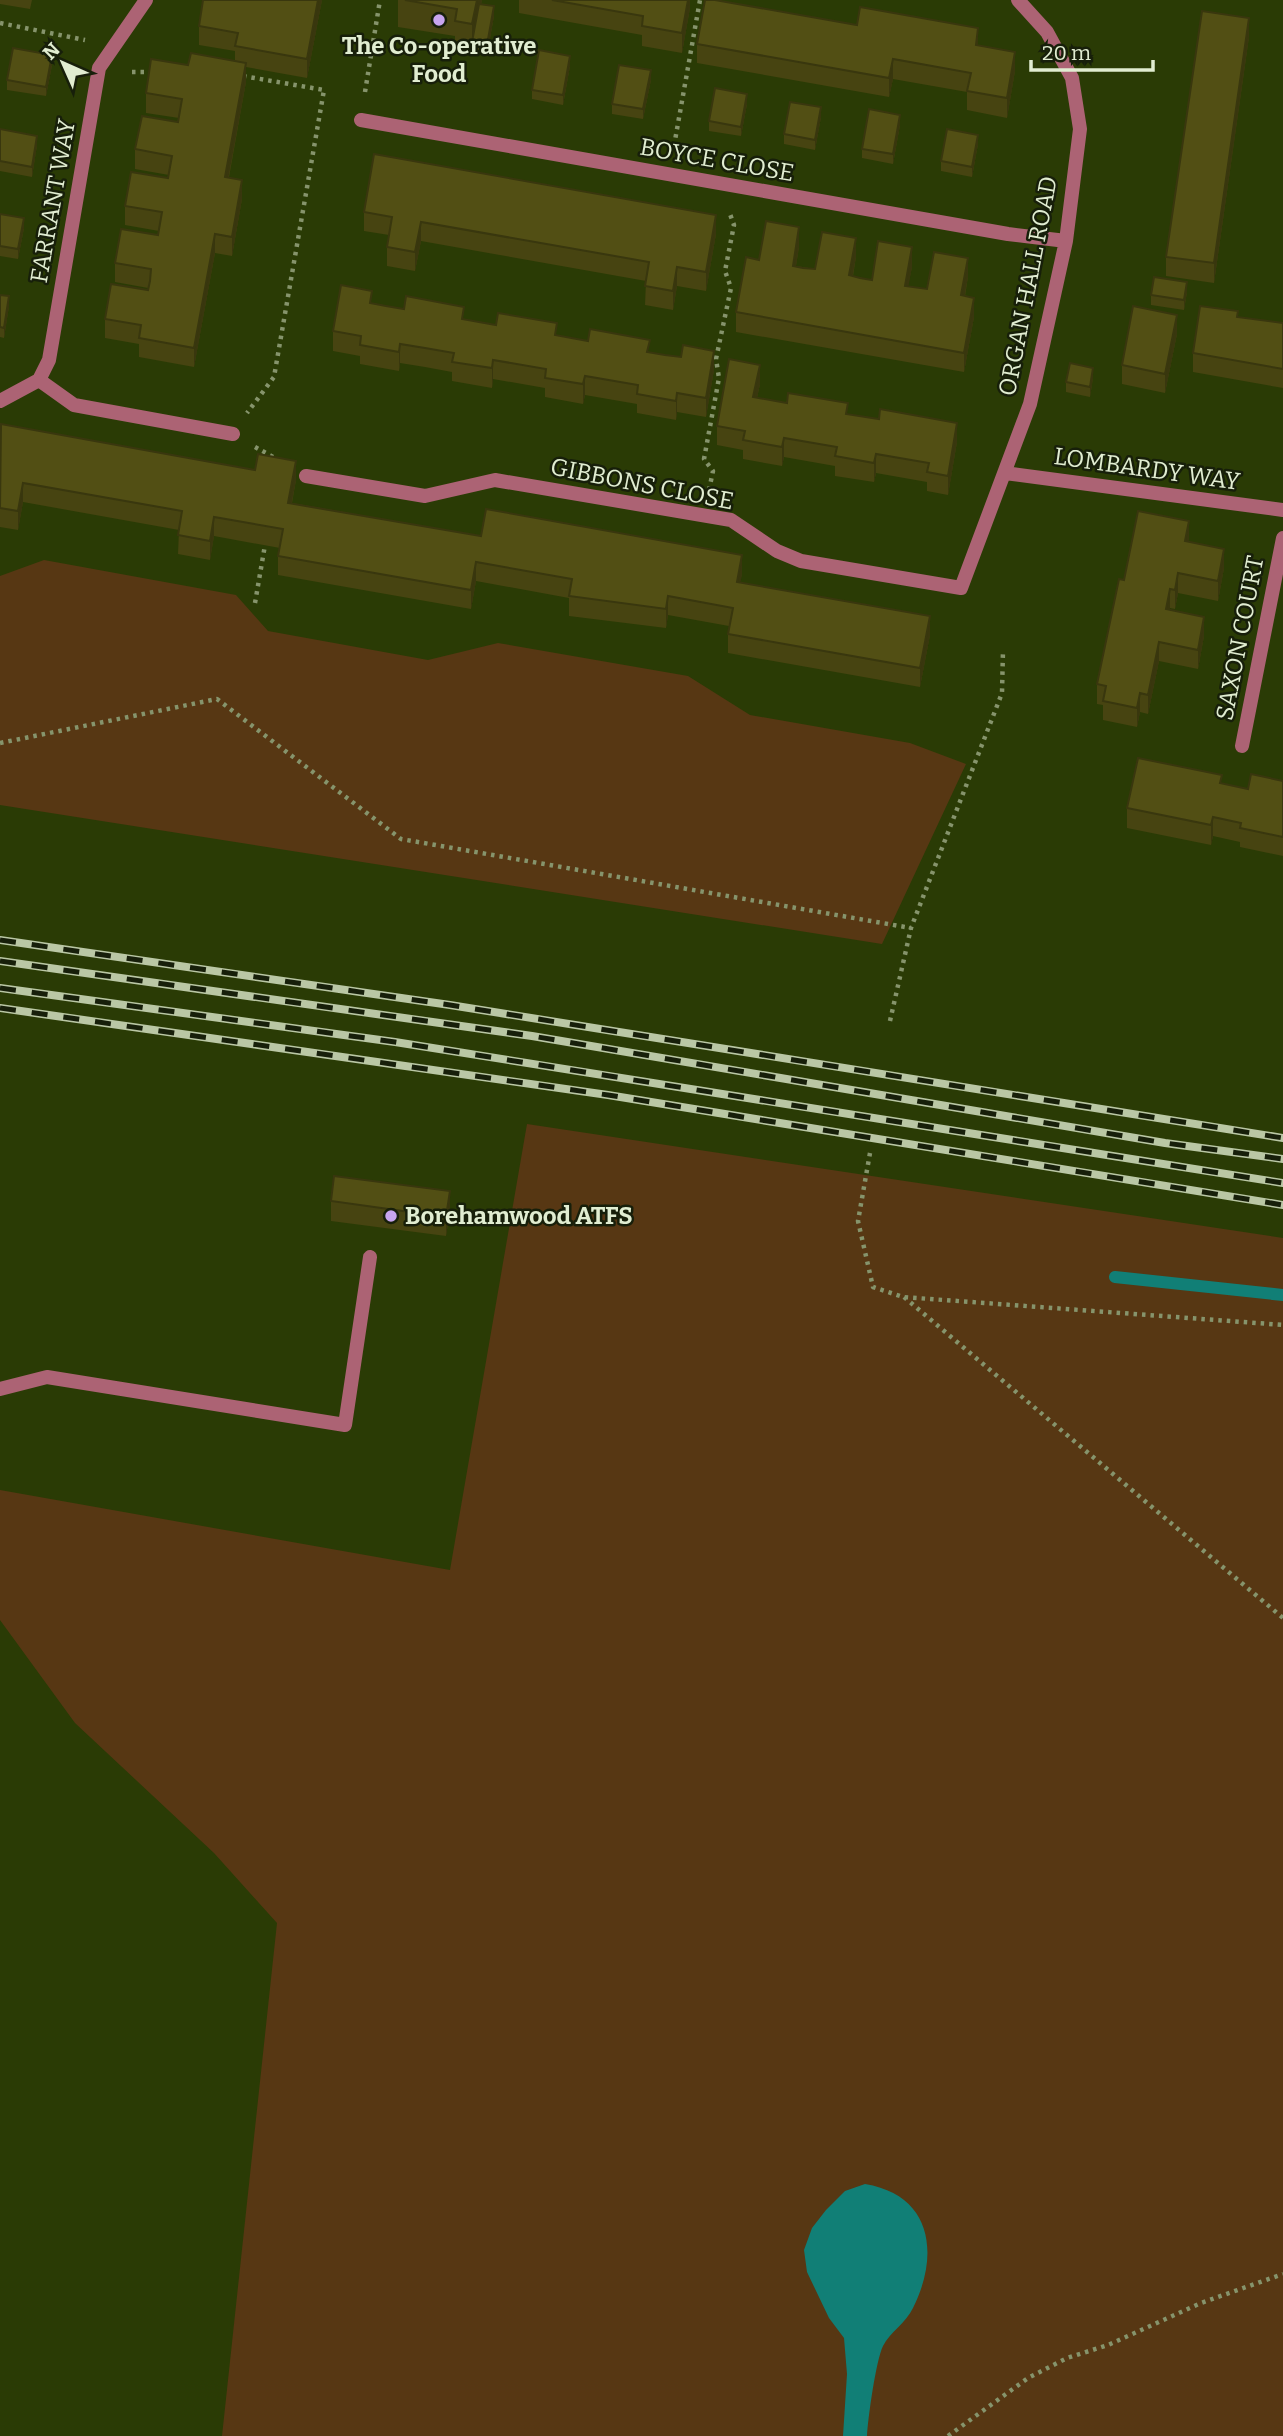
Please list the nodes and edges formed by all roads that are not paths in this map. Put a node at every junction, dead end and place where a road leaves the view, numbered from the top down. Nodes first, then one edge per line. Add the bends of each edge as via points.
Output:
1 (146, 0) edge
2 (1018, 0) edge
3 (361, 120) road end
4 (1066, 241) junction
5 (40, 380) junction
6 (0, 401) edge
7 (233, 434) road end
8 (1005, 473) junction
9 (306, 476) road end
10 (1283, 510) edge
11 (1283, 538) edge
12 (961, 588) joint
13 (1242, 746) dead end
14 (370, 1257) dead end
15 (0, 1389) edge

1 - 5 street, FARRANT WAY via 102,61 49,360
2 - 4 street, ORGAN HALL ROAD via 1047,32 1072,78 1080,130
3 - 4 street, BOYCE CLOSE
4 - 8 street, ORGAN HALL ROAD via 1030,404
5 - 6 street
5 - 7 street via 74,405
8 - 10 street, LOMBARDY WAY
8 - 12 street, ORGAN HALL ROAD
9 - 12 street, GIBBONS CLOSE via 425,496 495,480 704,515 731,520 777,551 801,561
11 - 13 street, SAXON COURT
14 - 15 street via 345,1425 47,1377

